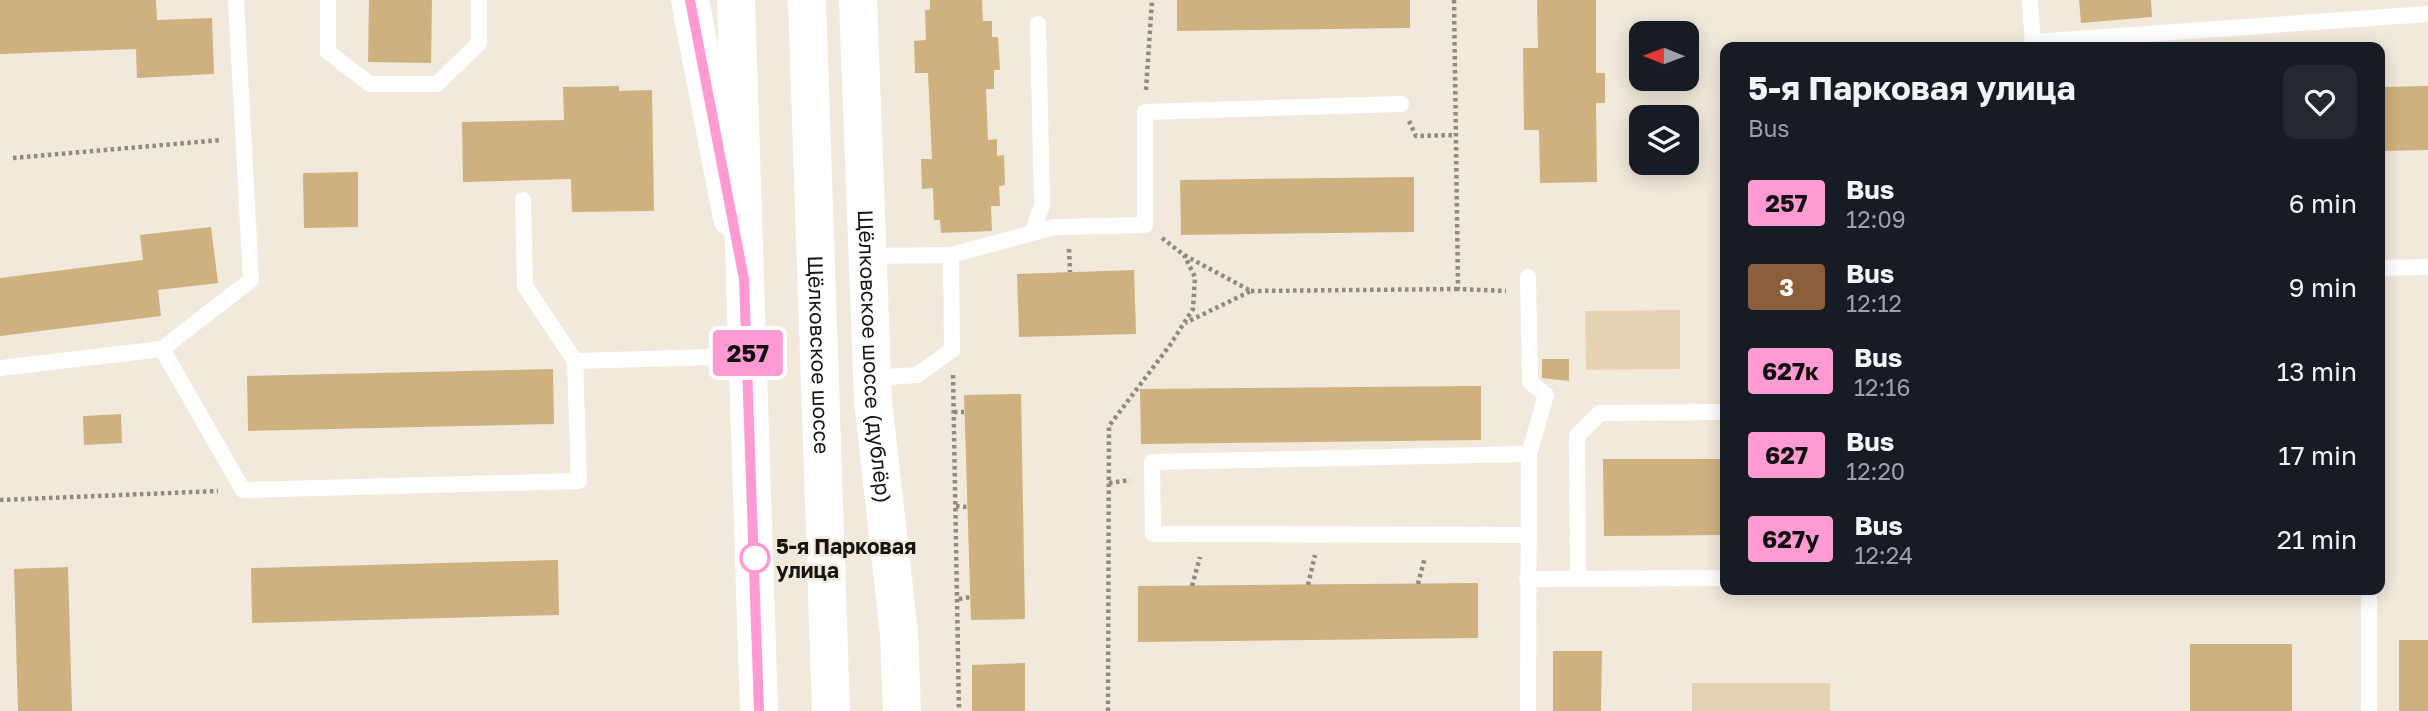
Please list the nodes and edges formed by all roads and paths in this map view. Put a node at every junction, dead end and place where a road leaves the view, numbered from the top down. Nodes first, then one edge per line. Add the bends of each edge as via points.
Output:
1 (236, 0) edge
2 (328, 0) edge
3 (479, 0) edge
4 (690, 0) edge
5 (736, 0) edge
6 (807, 0) edge
7 (858, 0) edge
8 (1152, 0) edge
9 (1454, 0) edge
10 (2029, 0) edge
11 (2428, 14) edge
12 (1038, 23) dead end
13 (2033, 42) edge
14 (2059, 42) edge
15 (1401, 104) dead end
16 (1145, 112) junction
17 (1455, 135) junction
18 (1416, 136) dead end
19 (243, 138) junction
20 (13, 158) dead end
21 (523, 200) dead end
22 (1033, 231) junction
23 (951, 255) junction
24 (866, 256) junction
25 (2428, 267) edge
26 (2385, 268) edge
27 (744, 279) junction
28 (1528, 285) joint
29 (1458, 289) junction
30 (1251, 291) junction
31 (1185, 323) junction
32 (162, 349) junction
33 (952, 350) junction
34 (748, 356) junction
35 (575, 361) junction
36 (0, 368) edge
37 (872, 378) junction
38 (954, 412) junction
39 (964, 412) dead end
40 (1720, 412) edge
41 (1529, 454) junction
42 (243, 490) junction
43 (0, 500) edge
44 (956, 506) junction
45 (967, 507) dead end
46 (1206, 534) junction
47 (1321, 535) junction
48 (1529, 535) junction
49 (1720, 578) edge
50 (1527, 579) junction
51 (1578, 579) junction
52 (1308, 585) dead end
53 (1192, 586) dead end
54 (2369, 595) edge
55 (970, 597) dead end
56 (959, 599) junction
57 (760, 711) edge
58 (831, 711) edge
59 (902, 711) edge
60 (959, 711) edge
61 (1108, 711) edge
62 (1528, 711) edge
63 (2369, 711) edge

1 - 19 lane
2 - 3 lane via 328,52 369,84 437,84 479,43
4 - 27 main road
5 - 27 main road
6 - 58 main road, Щёлковское шоссе
7 - 24 main road, Щёлковское шоссе (дублёр)
8 - 16 path
9 - 17 path
10 - 13 lane
11 - 14 lane
12 - 22 lane via 1042,205
15 - 16 lane
16 - 22 lane via 1145,225
17 - 18 path
17 - 29 path
19 - 20 path
19 - 32 lane via 251,280
21 - 35 lane via 525,286
22 - 23 lane
23 - 24 lane
23 - 33 lane
24 - 37 main road, Щёлковское шоссе (дублёр)
25 - 26 lane
27 - 34 main road
28 - 29 path
28 - 41 lane via 1530,382 1546,395
29 - 30 path
30 - 31 path
30 - 31 path via 1184,255 1195,277 1196,293
31 - 61 path via 1109,426
32 - 36 lane
32 - 42 lane
33 - 37 lane via 917,375
33 - 38 path
34 - 35 lane
34 - 57 main road
35 - 42 lane via 579,481
37 - 59 main road, Щёлковское шоссе (дублёр) via 900,633
38 - 39 path
38 - 44 path
40 - 51 lane via 1600,413 1577,436
41 - 46 lane via 1152,462 1153,534
41 - 48 lane
42 - 43 path
44 - 45 path
44 - 56 path
46 - 47 lane
46 - 53 path
47 - 48 lane
47 - 52 path
48 - 50 lane
49 - 51 lane
50 - 51 lane
50 - 62 lane
54 - 63 lane
55 - 56 path
56 - 60 path

